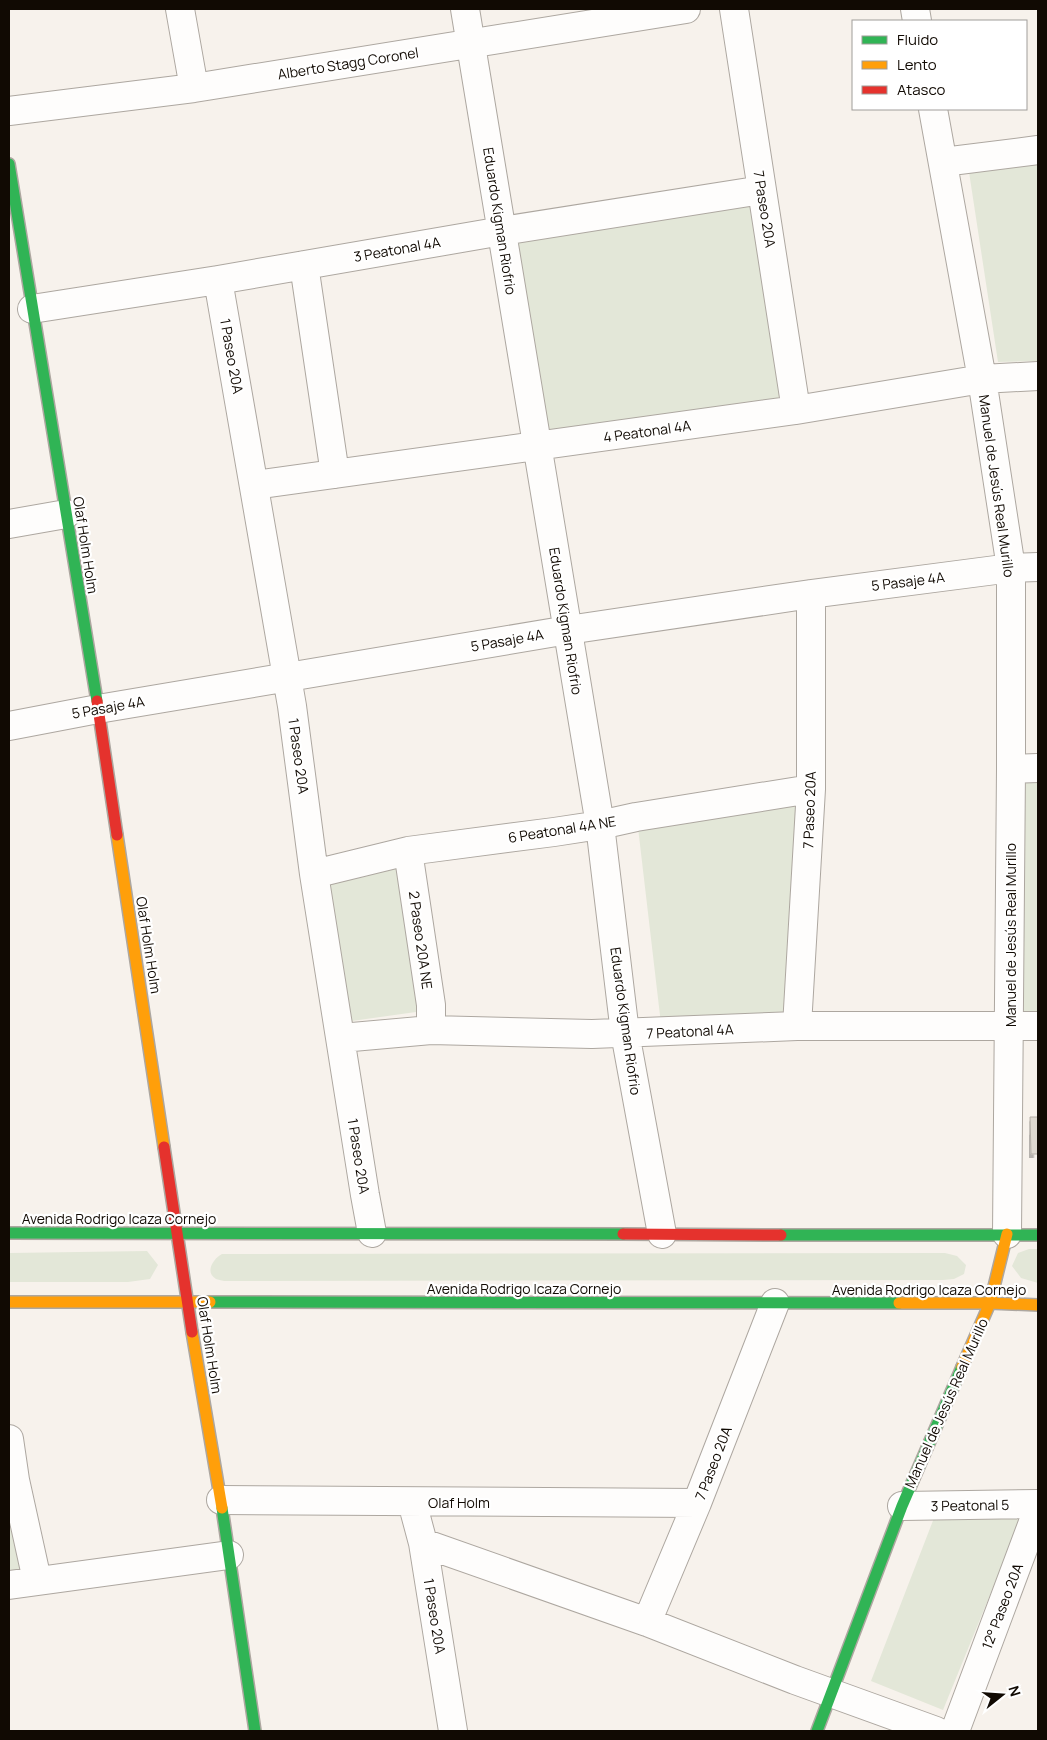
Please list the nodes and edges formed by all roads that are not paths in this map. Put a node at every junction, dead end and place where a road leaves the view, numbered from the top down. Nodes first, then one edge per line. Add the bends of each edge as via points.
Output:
1 (180, 9) edge
2 (465, 9) edge
3 (686, 9) edge
4 (734, 9) edge
5 (471, 43) junction
6 (194, 88) junction
7 (934, 110) edge
8 (9, 111) edge
9 (1038, 150) edge
10 (943, 162) junction
11 (9, 164) edge
12 (762, 190) junction
13 (502, 231) junction
14 (304, 265) junction
15 (218, 280) junction
16 (32, 309) junction
17 (1038, 376) edge
18 (982, 379) junction
19 (796, 410) junction
20 (537, 446) junction
21 (335, 474) junction
22 (255, 485) junction
23 (66, 514) junction
24 (9, 524) edge
25 (1038, 567) edge
26 (1011, 568) junction
27 (810, 594) junction
28 (568, 630) junction
29 (288, 677) junction
30 (98, 709) junction
31 (9, 726) edge
32 (1011, 768) junction
33 (1038, 768) edge
34 (811, 789) junction
35 (600, 825) junction
36 (408, 850) junction
37 (314, 874) junction
38 (797, 1026) junction
39 (1010, 1026) junction
40 (1038, 1026) edge
41 (431, 1030) junction
42 (625, 1033) junction
43 (341, 1038) junction
44 (9, 1233) edge
45 (177, 1233) junction
46 (372, 1233) junction
47 (662, 1234) junction
48 (1007, 1234) junction
49 (1038, 1235) edge
50 (9, 1302) edge
51 (187, 1302) junction
52 (775, 1303) junction
53 (990, 1303) junction
54 (1038, 1305) edge
55 (9, 1439) edge
56 (12, 1480) edge
57 (221, 1500) junction
58 (412, 1502) junction
59 (698, 1503) junction
60 (1038, 1504) edge
61 (902, 1506) junction
62 (1038, 1509) edge
63 (424, 1544) junction
64 (229, 1555) junction
65 (37, 1580) junction
66 (9, 1585) edge
67 (648, 1622) junction
68 (832, 1693) junction
69 (255, 1731) edge
70 (453, 1731) edge
71 (817, 1731) edge
72 (936, 1731) edge
73 (955, 1731) edge

1 - 6 street
2 - 5 street, Eduardo Kigman Riofrio
3 - 5 street, Alberto Stagg Coronel
4 - 12 street, 7 Paseo 20A
5 - 6 street, Alberto Stagg Coronel
5 - 13 street, Eduardo Kigman Riofrio
6 - 8 street, Alberto Stagg Coronel
7 - 10 street, Manuel de Jesús Real Murillo
9 - 10 street
10 - 18 street, Manuel de Jesús Real Murillo
11 - 16 street, Olaf Holm Holm
12 - 13 street, 3 Peatonal 4A
12 - 19 street, 7 Paseo 20A
13 - 14 street, 3 Peatonal 4A
13 - 20 street, Eduardo Kigman Riofrio
14 - 15 street, 3 Peatonal 4A
14 - 21 street
15 - 16 street, 3 Peatonal 4A
15 - 22 street, 1 Paseo 20A
16 - 23 street, Olaf Holm Holm
17 - 18 street, 4 Peatonal 4A
18 - 19 street, 4 Peatonal 4A
18 - 26 street, Manuel de Jesús Real Murillo
19 - 20 street, 4 Peatonal 4A
20 - 21 street, 4 Peatonal 4A
20 - 28 street, Eduardo Kigman Riofrio
21 - 22 street, 4 Peatonal 4A
22 - 29 street, 1 Paseo 20A
23 - 24 street
23 - 30 street, Olaf Holm Holm
25 - 26 street, 5 Pasaje 4A
26 - 27 street, 5 Pasaje 4A
26 - 32 street, Manuel de Jesús Real Murillo
27 - 28 street, 5 Pasaje 4A
27 - 34 street, 7 Paseo 20A
28 - 29 street, 5 Pasaje 4A
28 - 35 street, Eduardo Kigman Riofrio
29 - 30 street, 5 Pasaje 4A
29 - 37 street, 1 Paseo 20A
30 - 31 street, 5 Pasaje 4A
30 - 45 street, Olaf Holm Holm
32 - 33 street
32 - 39 street, Manuel de Jesús Real Murillo
34 - 35 street, 6 Peatonal 4A NE
34 - 38 street, 7 Paseo 20A
35 - 36 street, 6 Peatonal 4A NE
35 - 42 street, Eduardo Kigman Riofrio
36 - 37 street, 6 Peatonal 4A NE
36 - 41 street, 2 Paseo 20A NE via 431,1006
37 - 43 street, 1 Paseo 20A
38 - 39 street, 7 Peatonal 4A
38 - 42 street, 7 Peatonal 4A
39 - 40 street, 7 Peatonal 4A
39 - 48 street, Manuel de Jesús Real Murillo
41 - 42 street, 7 Peatonal 4A
41 - 43 street, 7 Peatonal 4A
42 - 47 street, Eduardo Kigman Riofrio
43 - 46 street, 1 Paseo 20A
44 - 45 street, Avenida Rodrigo Icaza Cornejo
45 - 46 street, Avenida Rodrigo Icaza Cornejo
45 - 51 street, Olaf Holm Holm
46 - 47 street, Avenida Rodrigo Icaza Cornejo
47 - 48 street, Avenida Rodrigo Icaza Cornejo
48 - 49 street, Avenida Rodrigo Icaza Cornejo
48 - 53 street, Manuel de Jesús Real Murillo
50 - 51 street, Avenida Rodrigo Icaza Cornejo
51 - 52 street, Avenida Rodrigo Icaza Cornejo
51 - 57 street, Olaf Holm Holm
52 - 53 street, Avenida Rodrigo Icaza Cornejo
52 - 59 street, 7 Paseo 20A
53 - 54 street, Avenida Rodrigo Icaza Cornejo
53 - 61 street, Manuel de Jesús Real Murillo
55 - 56 street
56 - 65 street
57 - 58 street, Olaf Holm
57 - 64 street, Olaf Holm Holm
58 - 59 street, Olaf Holm
58 - 63 street, 1 Paseo 20A
59 - 67 street, 7 Paseo 20A
60 - 61 street, 3 Peatonal 5
61 - 68 street, Manuel de Jesús Real Murillo
62 - 73 street, 12° Paseo 20A
63 - 67 street
63 - 70 street, 1 Paseo 20A
64 - 65 street
64 - 69 street, Olaf Holm Holm
65 - 66 street
67 - 68 street
68 - 71 street, Manuel de Jesús Real Murillo
68 - 72 street

